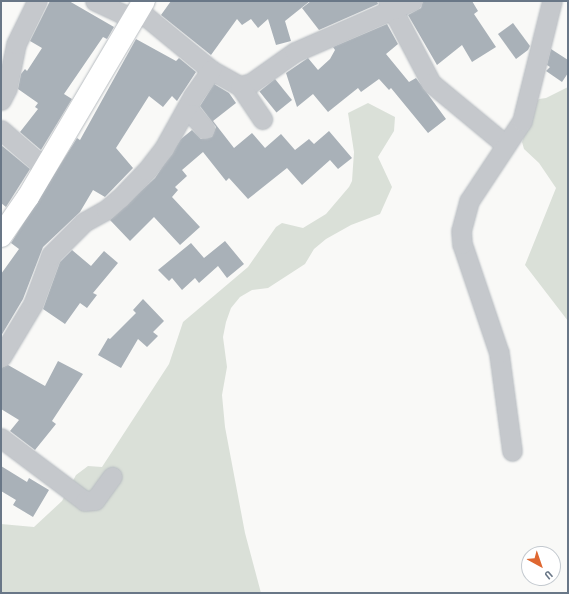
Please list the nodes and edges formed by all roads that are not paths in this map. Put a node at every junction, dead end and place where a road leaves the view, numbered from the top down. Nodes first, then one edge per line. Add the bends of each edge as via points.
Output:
1 (37, 1) edge
2 (95, 1) edge
3 (412, 1) edge
4 (552, 1) edge
5 (391, 5) edge
6 (139, 10) edge
7 (211, 70) junction
8 (240, 86) junction
9 (1, 100) edge
10 (187, 107) junction
11 (262, 119) dead end
12 (205, 129) dead end
13 (1, 130) edge
14 (506, 145) junction
15 (45, 168) junction
16 (4, 223) edge
17 (1, 357) edge
18 (1, 438) edge
19 (512, 451) dead end
20 (112, 477) dead end

1 - 9 street via 16,44 7,88
2 - 6 street
3 - 5 street
4 - 14 street via 522,121
5 - 8 street via 295,52 251,83
5 - 14 street via 431,83
6 - 7 street
6 - 15 street
7 - 8 street
7 - 10 street
8 - 11 street
10 - 12 street
10 - 17 street via 164,148 137,181 106,210 84,222 51,255 33,304
13 - 15 street
14 - 19 street via 469,201 461,231 462,244 499,353
15 - 16 street
18 - 20 street via 85,501 95,500

